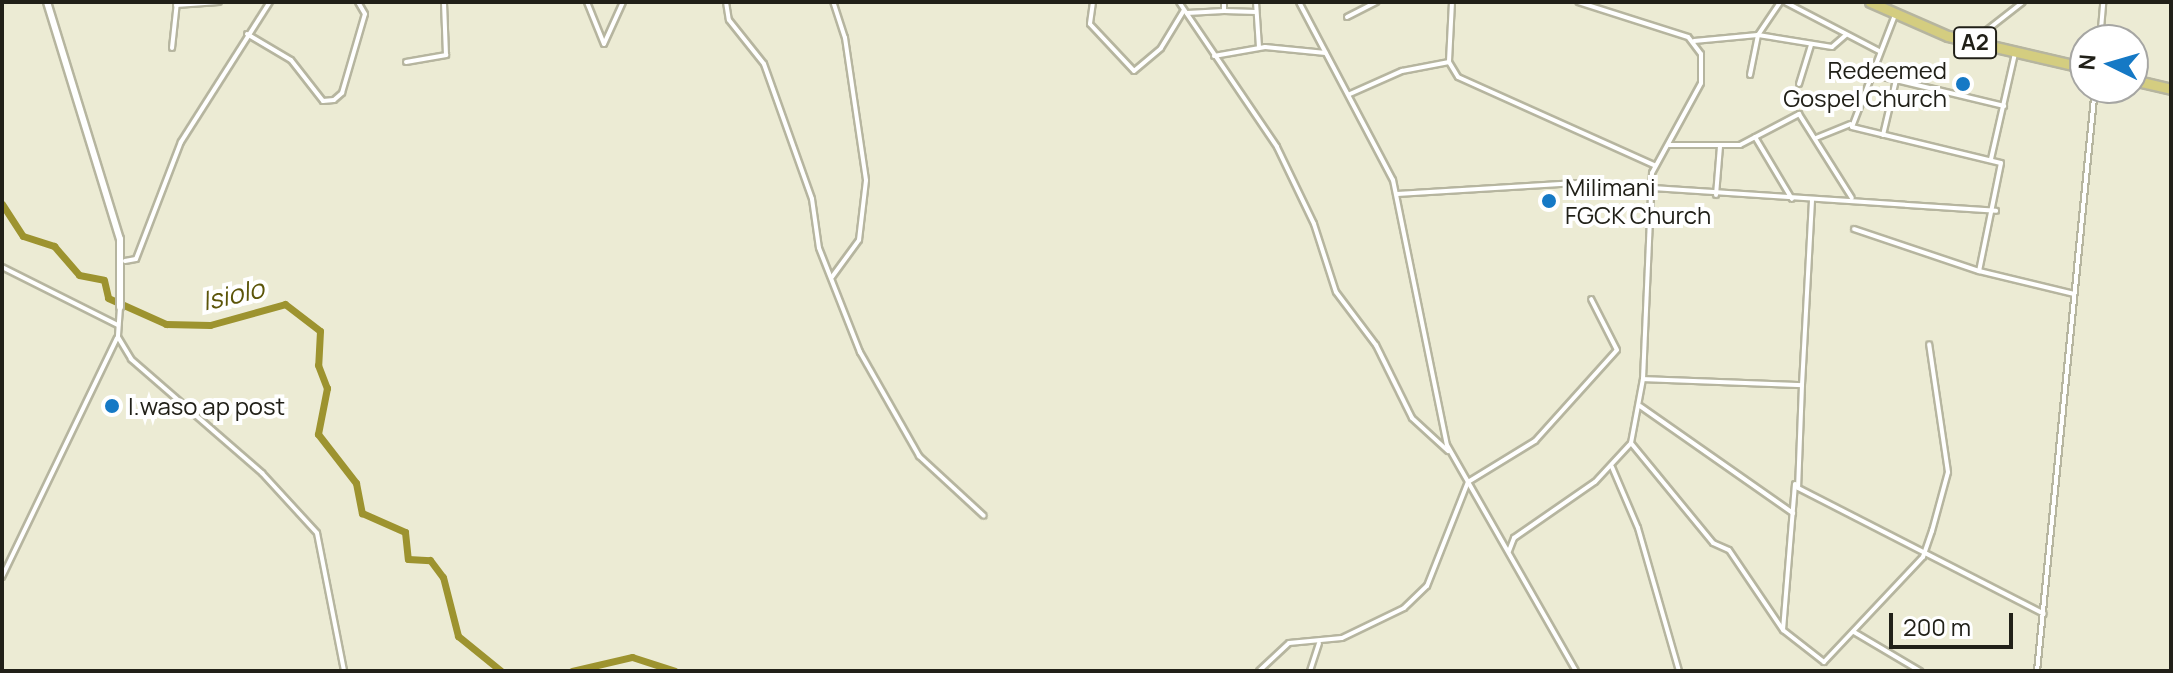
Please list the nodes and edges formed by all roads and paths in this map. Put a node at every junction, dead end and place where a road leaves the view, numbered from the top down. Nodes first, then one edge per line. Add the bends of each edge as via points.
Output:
1 (47, 2) edge
2 (219, 2) edge
3 (270, 2) edge
4 (358, 2) edge
5 (444, 2) edge
6 (587, 2) edge
7 (623, 2) edge
8 (726, 2) edge
9 (833, 2) edge
10 (1093, 2) edge
11 (1179, 2) edge
12 (1224, 2) edge
13 (1256, 2) edge
14 (1299, 2) edge
15 (1373, 2) edge
16 (1452, 2) edge
17 (1578, 2) edge
18 (1783, 2) edge
19 (2023, 2) edge
20 (2103, 2) edge
21 (176, 3) edge
22 (1875, 3) edge
23 (1592, 5) edge
24 (1186, 11) junction
25 (1224, 11) junction
26 (1256, 12) junction
27 (1895, 15) junction
28 (1347, 17) dead end
29 (2101, 24) edge
30 (246, 34) junction
31 (1758, 35) junction
32 (1846, 35) junction
33 (1694, 41) junction
34 (1971, 43) junction
35 (1811, 45) junction
36 (1259, 47) junction
37 (172, 48) dead end
38 (1879, 52) junction
39 (1327, 53) junction
40 (2015, 53) junction
41 (1214, 56) junction
42 (406, 62) dead end
43 (1449, 62) junction
44 (2067, 64) edge
45 (1870, 74) junction
46 (1750, 75) dead end
47 (1896, 80) junction
48 (1799, 84) dead end
49 (2149, 84) edge
50 (2171, 89) edge
51 (1350, 94) junction
52 (2093, 104) edge
53 (2004, 106) junction
54 (1850, 124) junction
55 (1883, 135) junction
56 (1755, 137) junction
57 (1816, 138) junction
58 (1669, 145) junction
59 (1720, 145) junction
60 (1991, 159) junction
61 (1654, 165) junction
62 (1651, 192) junction
63 (1397, 194) junction
64 (1716, 195) junction
65 (1852, 198) junction
66 (1792, 199) junction
67 (1812, 199) junction
68 (1996, 211) junction
69 (1854, 229) dead end
70 (125, 261) junction
71 (2, 267) edge
72 (1979, 271) junction
73 (832, 277) junction
74 (2074, 294) junction
75 (1591, 299) dead end
76 (120, 307) joint
77 (119, 325) junction
78 (118, 337) junction
79 (1929, 344) dead end
80 (1643, 379) junction
81 (1802, 385) junction
82 (1640, 406) junction
83 (1631, 443) junction
84 (1450, 452) junction
85 (1612, 467) junction
86 (1468, 482) junction
87 (1795, 484) junction
88 (1793, 513) junction
89 (984, 516) dead end
90 (1509, 554) junction
91 (1923, 557) junction
92 (2, 577) edge
93 (2044, 615) junction
94 (1783, 630) junction
95 (1854, 632) junction
96 (1319, 643) junction
97 (1822, 662) junction
98 (344, 671) edge
99 (1259, 671) edge
100 (1310, 671) edge
101 (1576, 671) edge
102 (1679, 671) edge
103 (1819, 671) edge
104 (1920, 671) edge
105 (2037, 671) edge

1 - 70 street
2 - 21 street
3 - 30 street
4 - 30 street via 365,14 342,93 334,100 323,101 291,60
5 - 42 street via 446,55
6 - 7 street via 602,44
8 - 73 street via 729,20 764,64
9 - 73 street via 848,49 866,180 859,240
10 - 24 street via 1090,24 1134,71 1161,48
11 - 24 street
12 - 25 street
13 - 26 street
14 - 39 street
15 - 28 street
16 - 43 street
17 - 23 street
18 - 31 street
18 - 32 street
19 - 34 street
20 - 29 street
21 - 37 street
22 - 27 highway, A2
23 - 33 street
24 - 25 street
24 - 41 street
25 - 26 street
26 - 36 street
27 - 34 highway, A2
27 - 38 street
30 - 70 street via 181,142 136,259
31 - 33 street
31 - 35 street
31 - 46 street
32 - 35 street via 1840,47
32 - 38 street
33 - 58 street via 1701,83
34 - 40 highway, A2
35 - 48 street
36 - 39 street
36 - 41 street
38 - 45 street
39 - 51 street
40 - 44 highway, A2
40 - 53 street
41 - 84 street via 1280,154 1336,292 1376,345 1412,418
43 - 51 street via 1402,71
43 - 61 street via 1464,82
45 - 47 street
45 - 54 street
47 - 53 street
47 - 55 street
49 - 50 highway
51 - 63 street
52 - 74 street
53 - 60 street
54 - 55 street
54 - 57 street
55 - 60 street
56 - 57 street via 1797,114
56 - 59 street
56 - 66 street
57 - 65 street
58 - 59 street
58 - 61 street
59 - 64 street
60 - 68 street via 2004,168
61 - 62 street
62 - 63 street via 1550,182
62 - 64 street
62 - 80 street
63 - 84 street
64 - 66 street
65 - 67 street
65 - 68 street
66 - 67 street
67 - 81 street
68 - 72 street
69 - 72 street
70 - 76 street
71 - 77 street
72 - 74 street
73 - 89 street via 903,432 930,469
74 - 93 street
75 - 86 street via 1617,350 1535,441
76 - 77 street
77 - 78 street
78 - 92 street
78 - 98 street via 140,369 311,524 322,544
79 - 91 street via 1948,472
80 - 81 street
80 - 82 street
81 - 87 street
82 - 83 street
82 - 88 street
83 - 85 street
83 - 94 street via 1713,543 1729,550
84 - 86 street
85 - 90 street via 1514,538
85 - 102 street via 1638,528
86 - 90 street
86 - 96 street via 1427,586 1400,610
87 - 88 street
87 - 91 street
88 - 94 street
90 - 101 street
91 - 93 street
91 - 95 street
93 - 105 street
94 - 97 street
95 - 97 street
95 - 104 street
96 - 99 street via 1289,643
96 - 100 street
97 - 103 street

